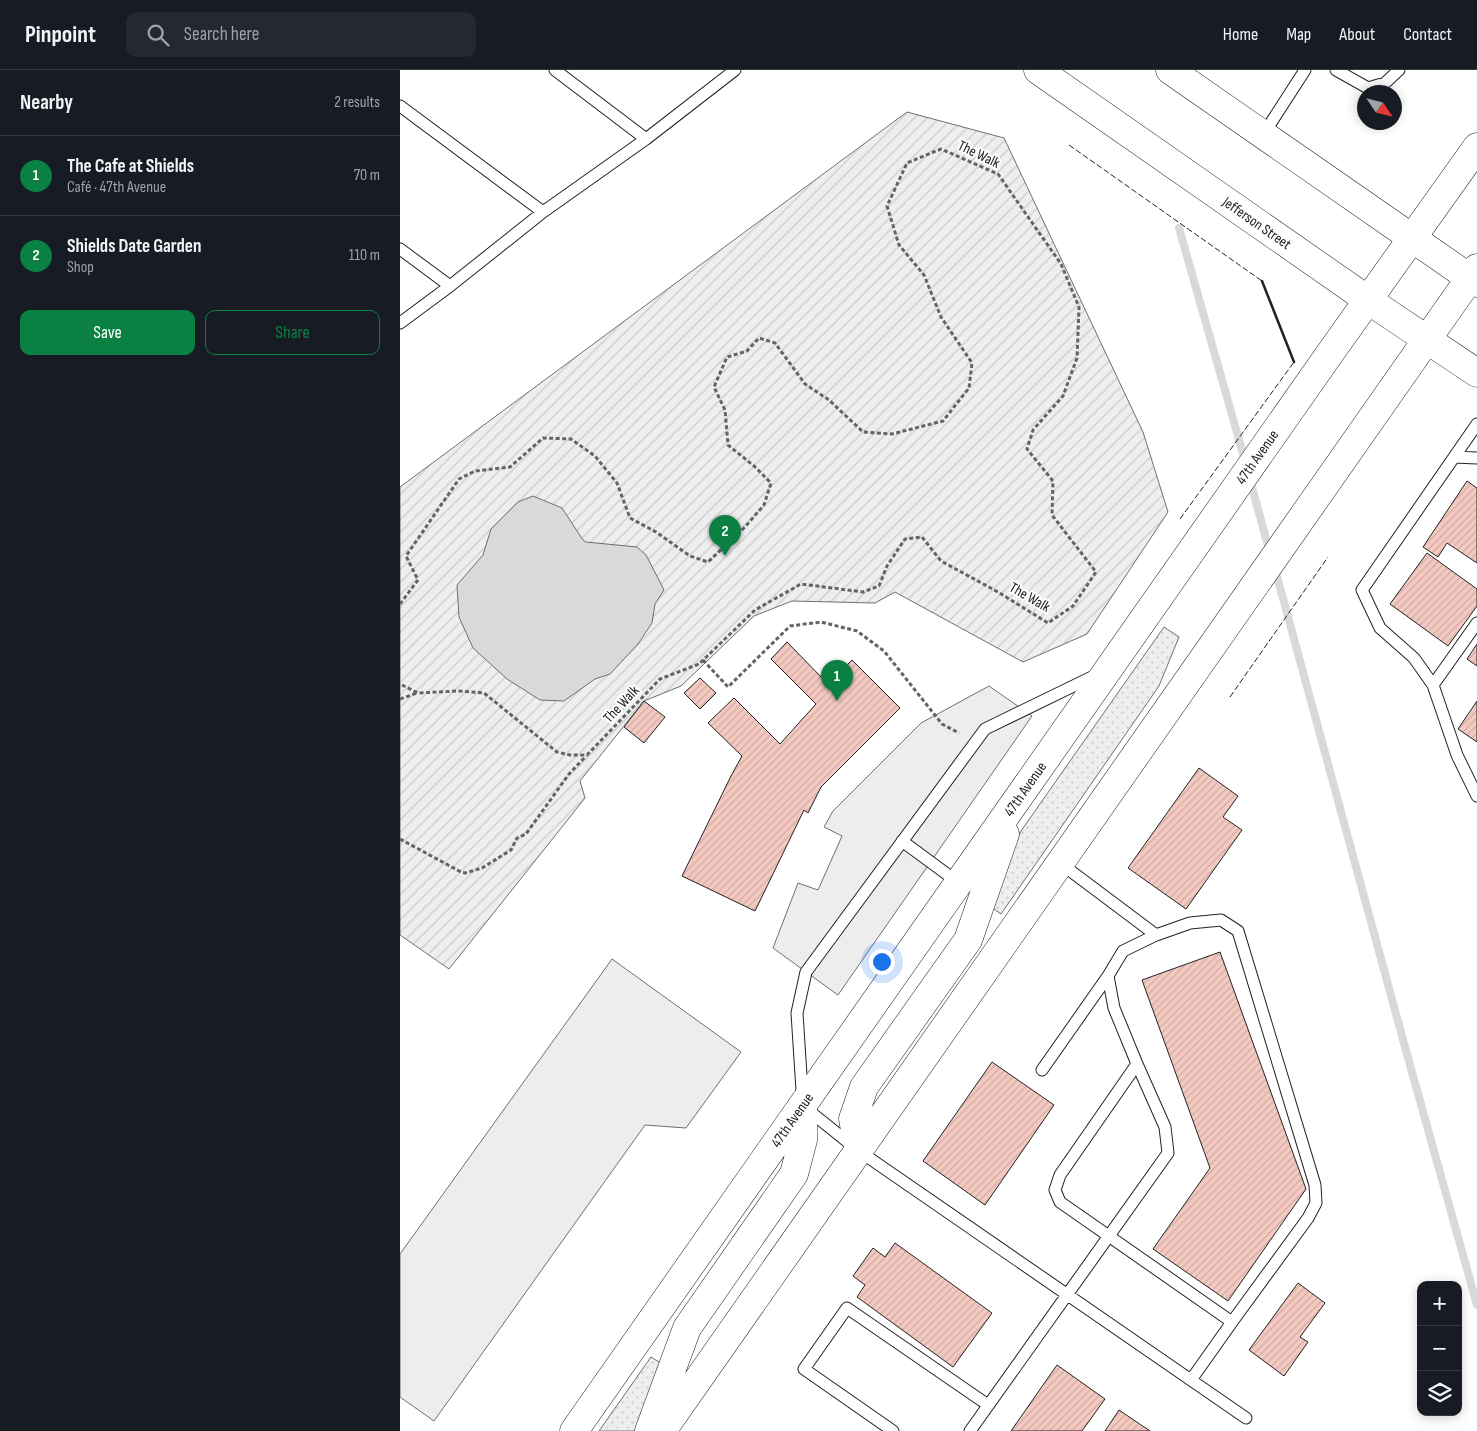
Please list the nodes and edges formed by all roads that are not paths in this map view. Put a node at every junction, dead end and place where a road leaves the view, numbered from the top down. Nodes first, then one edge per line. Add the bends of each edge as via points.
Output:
1 (555, 70) edge
2 (735, 70) edge
3 (1038, 70) edge
4 (1170, 70) edge
5 (1305, 70) edge
6 (1399, 70) edge
7 (1341, 71) edge
8 (400, 106) edge
9 (1263, 135) junction
10 (646, 139) junction
11 (1477, 147) edge
12 (544, 212) junction
13 (1412, 238) junction
14 (400, 249) edge
15 (1475, 276) edge
16 (450, 286) junction
17 (1368, 300) junction
18 (400, 322) edge
19 (1427, 340) junction
20 (1477, 373) edge
21 (1477, 424) edge
22 (1454, 457) junction
23 (1477, 458) edge
24 (1477, 623) edge
25 (1109, 669) junction
26 (1433, 686) junction
27 (1477, 796) edge
28 (1016, 801) junction
29 (902, 841) junction
30 (1060, 863) junction
31 (959, 883) junction
32 (1156, 935) junction
33 (1108, 976) junction
34 (1137, 1064) junction
35 (1042, 1070) dead end
36 (803, 1106) junction
37 (859, 1152) junction
38 (1109, 1236) junction
39 (1067, 1294) junction
40 (1232, 1322) junction
41 (1191, 1380) junction
42 (988, 1405) junction
43 (1246, 1418) dead end
44 (574, 1431) edge
45 (649, 1431) edge
46 (662, 1431) edge
47 (893, 1431) edge
48 (970, 1431) edge

1 - 10 lane
2 - 10 lane
3 - 17 main road, Jefferson Street
4 - 9 main road
5 - 9 lane
6 - 7 lane via 1385,83 1368,88
8 - 12 lane
9 - 13 main road
10 - 12 lane
11 - 13 main road, 47th Avenue
12 - 16 lane
13 - 15 main road
13 - 17 main road, 47th Avenue
14 - 16 lane
15 - 19 main road
16 - 18 lane
17 - 19 main road, Jefferson Street
17 - 25 main road, 47th Avenue
19 - 20 main road, Jefferson Street
19 - 30 main road
21 - 22 lane
22 - 23 lane
22 - 26 lane via 1362,590 1380,628 1414,658
24 - 26 lane
25 - 28 main road, 47th Avenue
25 - 29 lane via 984,729
26 - 27 lane via 1457,755
28 - 31 main road, 47th Avenue
28 - 37 main road via 968,940 864,1086 853,1119
29 - 31 lane
29 - 36 lane via 806,972 797,1013
30 - 32 lane
30 - 37 main road
31 - 36 main road, 47th Avenue
32 - 33 lane via 1123,951
32 - 40 lane via 1190,923 1221,920 1238,930 1315,1185 1316,1203 1308,1218
33 - 34 lane via 1114,1008
33 - 35 lane
34 - 38 lane via 1165,1128 1168,1153
34 - 38 lane via 1060,1175 1055,1190 1060,1202
36 - 37 lane
36 - 44 main road, 47th Avenue
36 - 45 main road via 803,1140 794,1174 687,1328
37 - 39 lane
37 - 46 main road
38 - 39 lane
38 - 40 lane
39 - 41 lane
39 - 42 lane
40 - 41 lane
41 - 43 lane
42 - 47 lane via 847,1308 804,1369
42 - 48 lane

